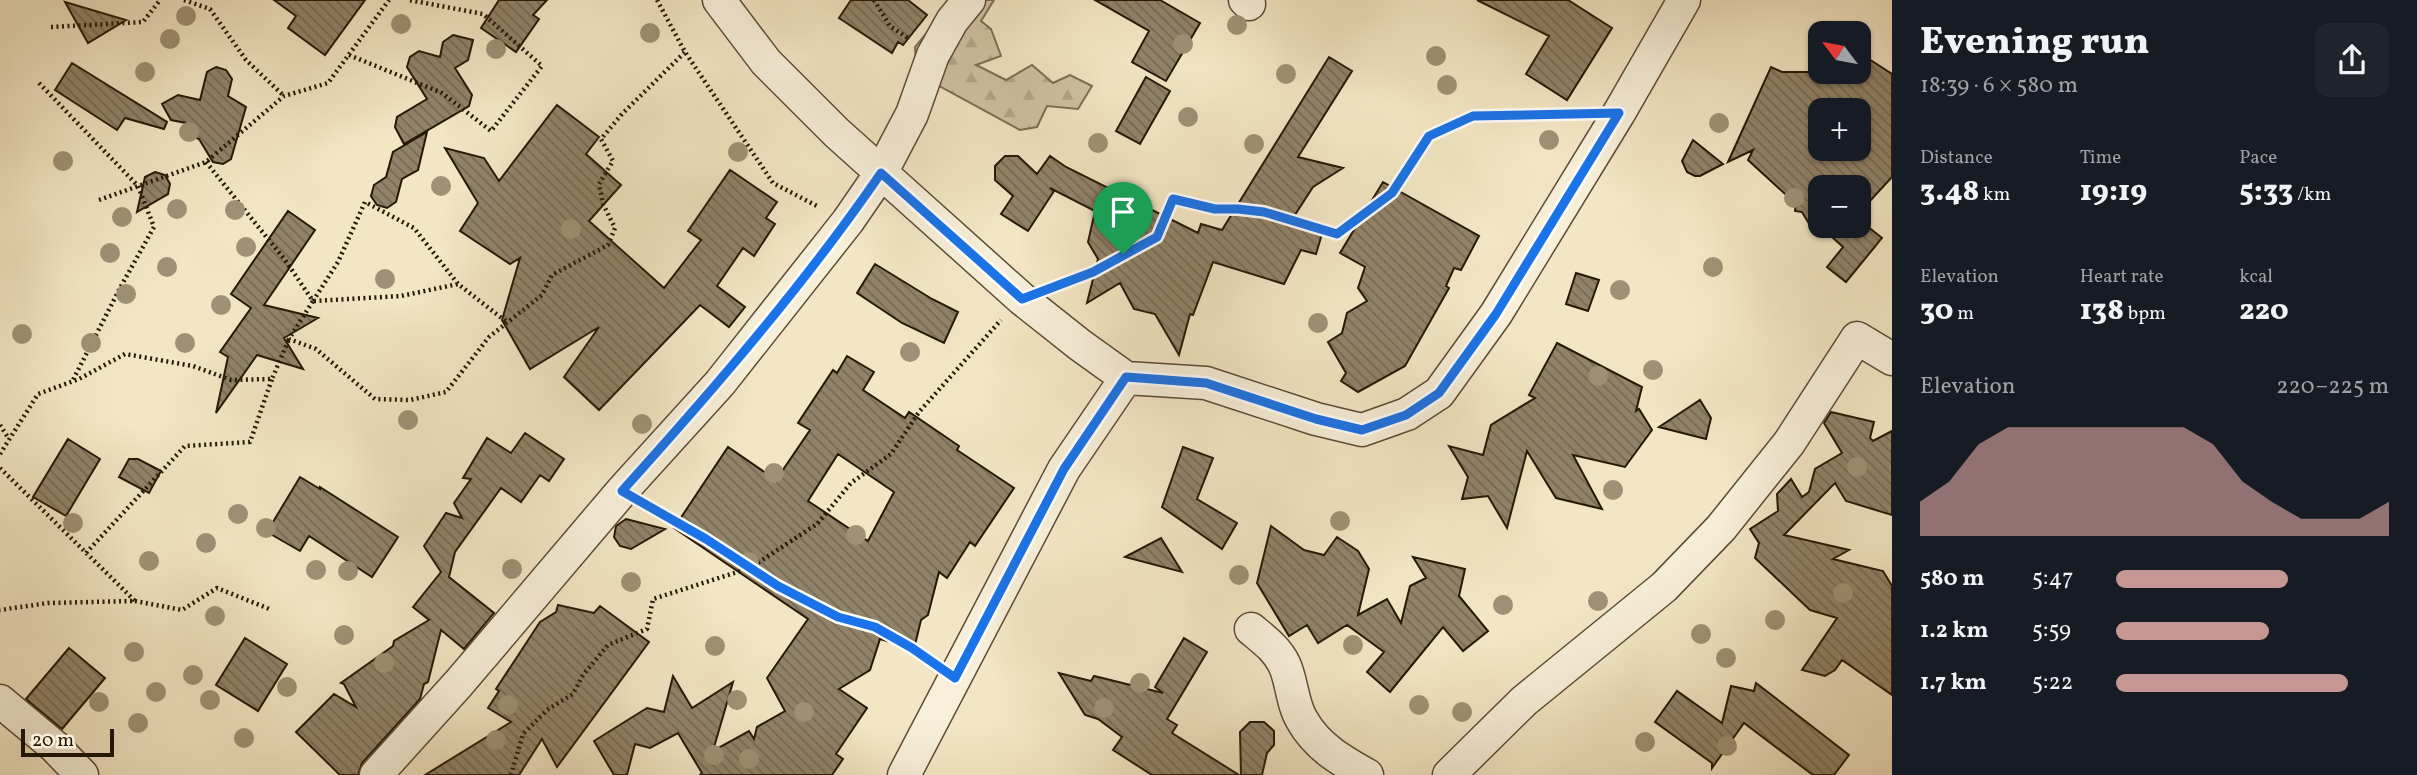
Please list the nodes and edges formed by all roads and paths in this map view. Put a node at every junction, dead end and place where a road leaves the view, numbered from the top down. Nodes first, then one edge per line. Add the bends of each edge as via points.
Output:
1 (160, 0) edge
2 (184, 0) edge
3 (389, 0) edge
4 (409, 0) edge
5 (657, 0) edge
6 (719, 0) edge
7 (874, 0) edge
8 (970, 0) edge
9 (1684, 0) edge
10 (51, 27) dead end
11 (685, 52) junction
12 (349, 55) junction
13 (933, 55) junction
14 (40, 83) dead end
15 (284, 96) junction
16 (1619, 113) junction
17 (206, 162) junction
18 (881, 173) junction
19 (138, 186) junction
20 (99, 200) dead end
21 (848, 221) junction
22 (458, 284) junction
23 (1022, 299) junction
24 (313, 301) junction
25 (508, 323) junction
26 (289, 339) junction
27 (1892, 359) edge
28 (1126, 377) junction
29 (272, 379) junction
30 (72, 381) junction
31 (0, 425) edge
32 (9, 439) junction
33 (0, 454) edge
34 (0, 468) edge
35 (622, 491) junction
36 (86, 553) junction
37 (750, 568) junction
38 (135, 601) junction
39 (0, 610) edge
40 (272, 610) dead end
41 (1251, 629) dead end
42 (955, 678) junction
43 (0, 701) edge
44 (82, 775) edge
45 (376, 775) edge
46 (511, 775) edge
47 (904, 775) edge
48 (1367, 775) edge
49 (1449, 775) edge

1 - 10 path via 144,22
2 - 15 path via 210,9 246,60
3 - 12 path
4 - 12 path via 484,15 542,66 491,131 442,93
5 - 11 path
6 - 18 street via 766,62
7 - 13 path via 890,26
8 - 13 street
9 - 16 street
11 - 21 path via 773,183
11 - 25 path via 601,139 613,160 599,184 615,228 608,246 552,275 542,295
12 - 15 path via 328,83
13 - 18 street via 912,114
14 - 19 path
15 - 17 path
16 - 23 path via 1473,116 1429,136 1392,193 1337,234 1264,212 1215,209 1173,199 1157,237 1093,272
16 - 28 street via 1496,314 1439,393 1406,415 1362,430 1206,383
17 - 19 path
17 - 24 path
18 - 21 street
18 - 23 street
19 - 20 path
19 - 30 path via 154,227
21 - 35 street via 720,383
22 - 24 path via 401,296
22 - 24 path via 414,228 365,202 338,262
22 - 25 path
23 - 28 street
23 - 37 path via 919,412 891,454 851,483 817,524
24 - 26 path
25 - 26 path via 489,337 446,392 410,400 375,399 316,349
26 - 29 path
27 - 49 street via 1857,338 1789,443 1721,528 1664,587 1524,701
28 - 42 street via 1064,469
29 - 30 path via 231,380 193,366 125,354
29 - 36 path via 250,442 185,446
30 - 32 path via 38,394
31 - 32 path
32 - 33 path
34 - 36 path
35 - 37 path
35 - 45 street
36 - 38 path
37 - 42 path via 838,617 875,627
37 - 46 path via 653,599 648,629 608,645 573,694 547,710 523,734
38 - 39 path via 48,603
38 - 40 path via 182,610 217,588
41 - 48 street via 1284,664 1302,720 1317,740 1325,750
42 - 47 street
43 - 44 street

